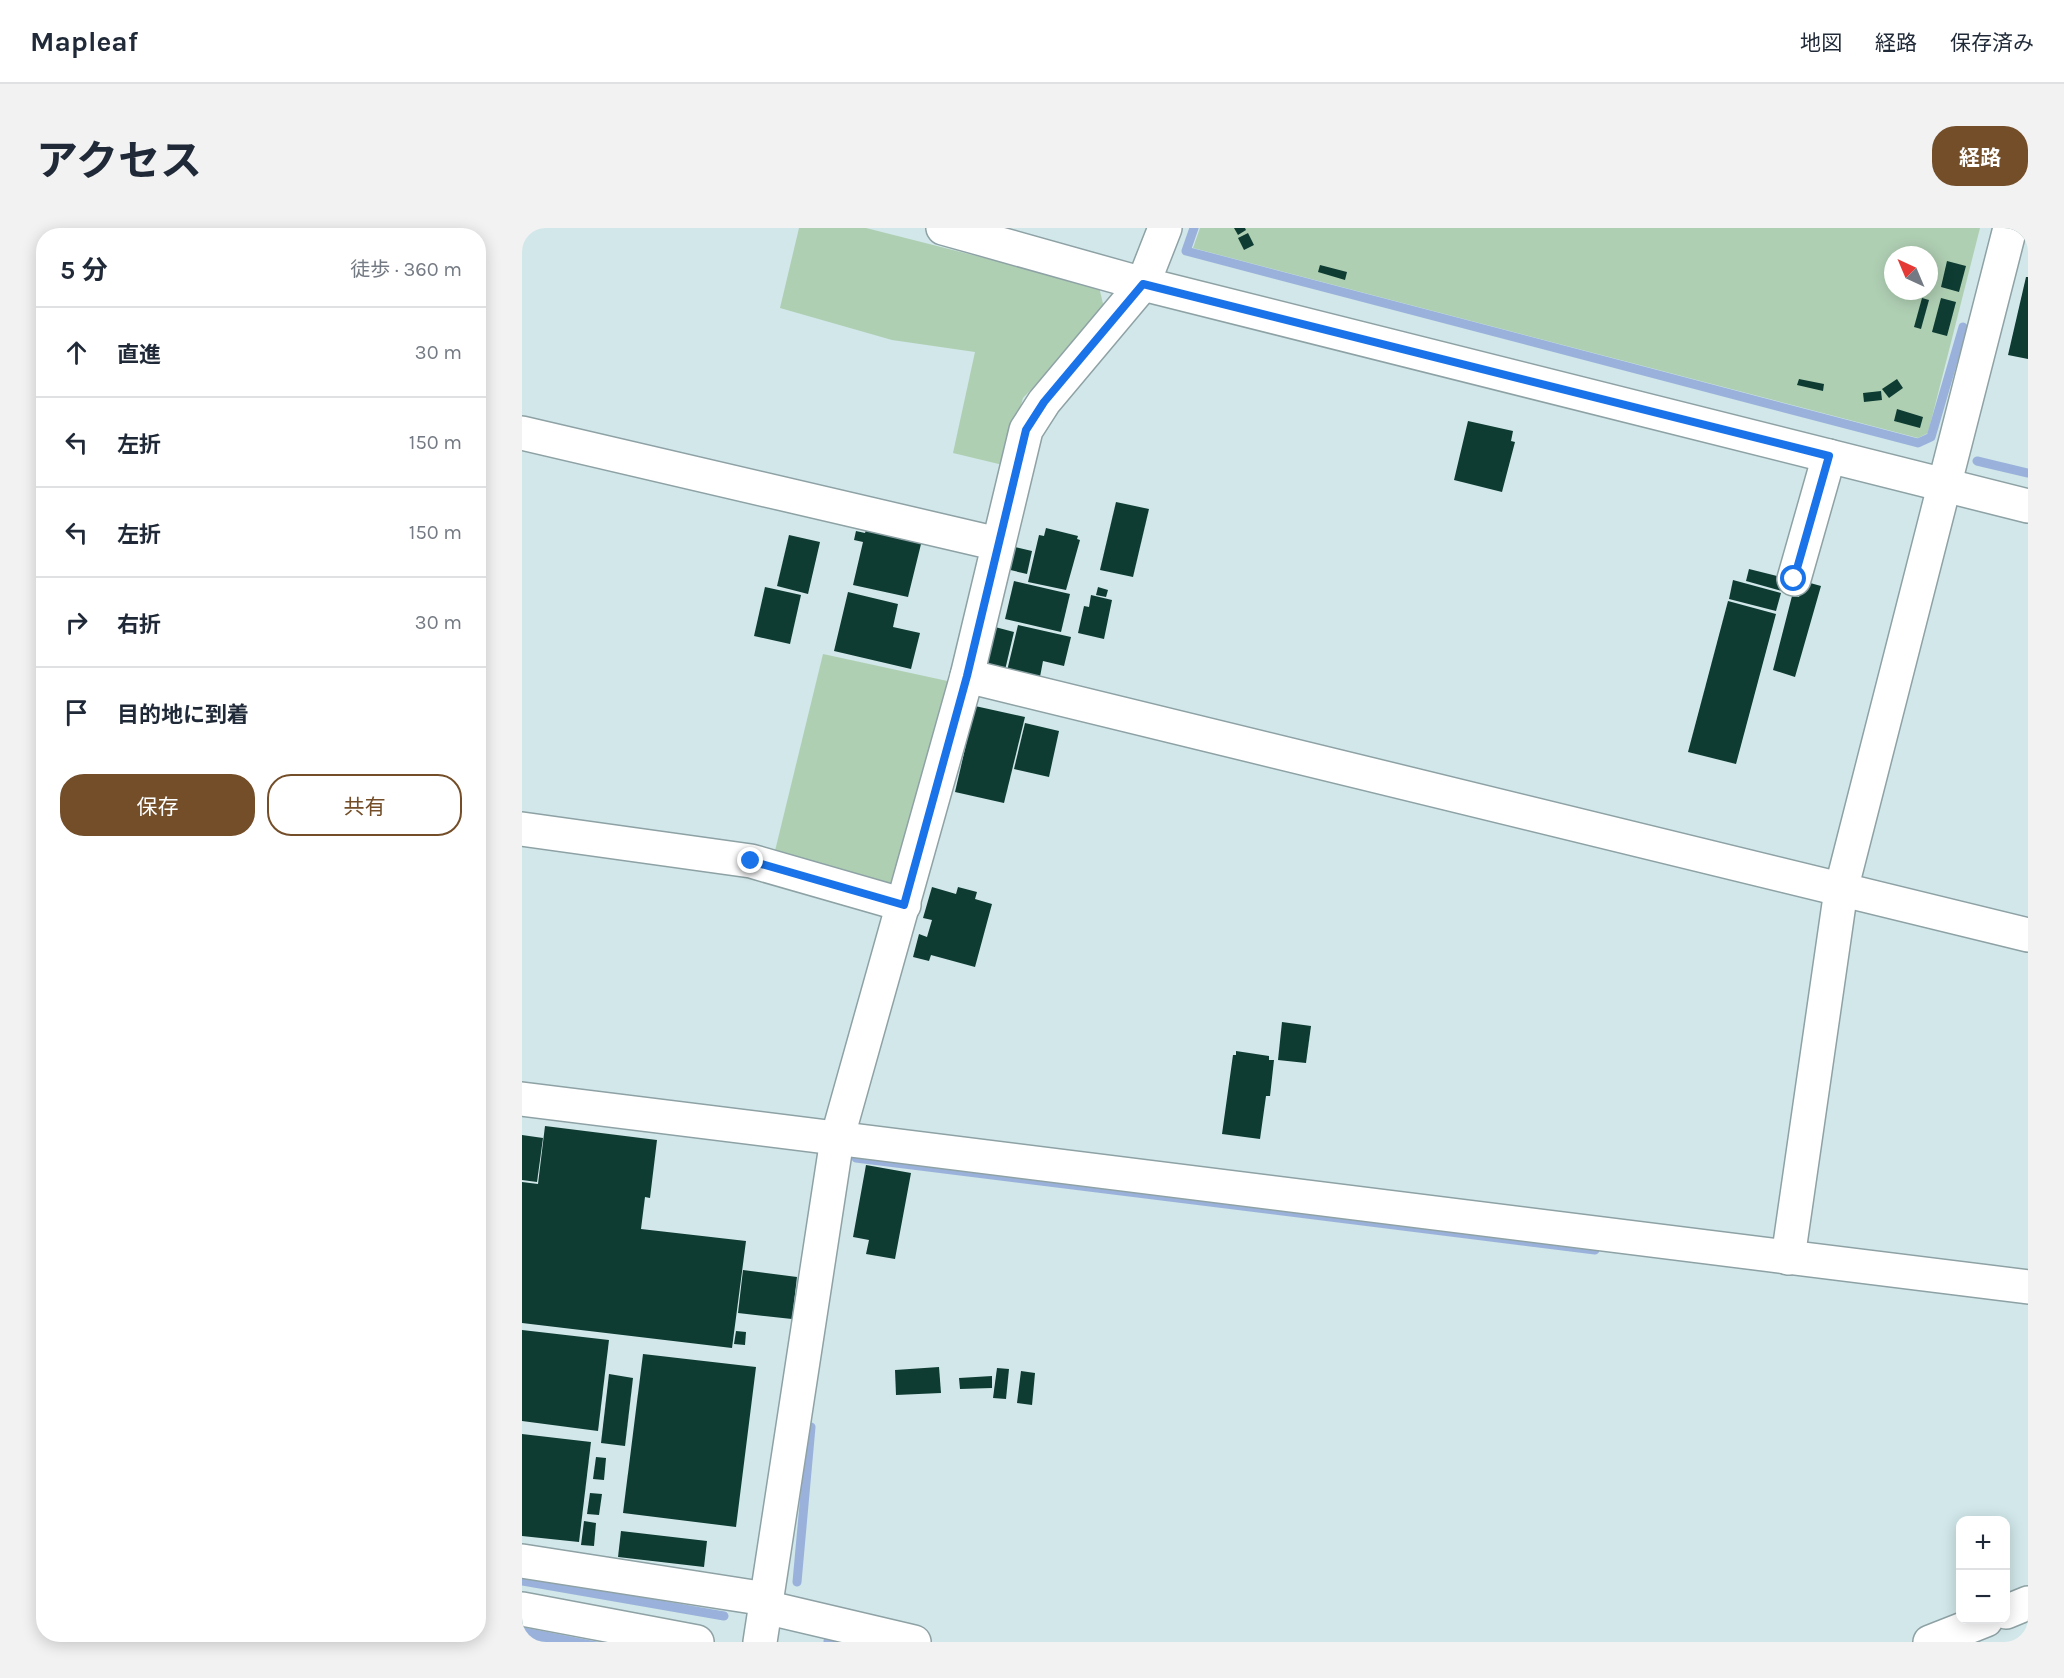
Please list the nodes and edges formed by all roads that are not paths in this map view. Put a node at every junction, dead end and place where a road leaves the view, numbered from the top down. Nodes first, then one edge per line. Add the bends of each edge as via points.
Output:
1 (943, 228) edge
2 (1165, 228) edge
3 (2015, 239) edge
4 (1143, 284) junction
5 (522, 433) edge
6 (1829, 456) junction
7 (1944, 486) junction
8 (2028, 506) edge
9 (998, 544) junction
10 (1794, 579) dead end
11 (967, 676) junction
12 (522, 829) edge
13 (1841, 890) junction
14 (904, 905) junction
15 (2028, 935) edge
16 (522, 1099) edge
17 (837, 1139) junction
18 (1788, 1258) junction
19 (2028, 1287) edge
20 (522, 1562) edge
21 (765, 1603) junction
22 (2028, 1603) edge
23 (522, 1609) edge
24 (2010, 1610) edge
25 (1976, 1624) edge
26 (697, 1642) edge
27 (760, 1642) edge
28 (914, 1642) edge
29 (1930, 1642) edge

1 - 4 street
2 - 4 street
3 - 7 street
4 - 6 street
4 - 9 street via 1044,402 1026,430
5 - 9 street
6 - 7 street
6 - 10 street
7 - 8 street
7 - 13 street
9 - 11 street
11 - 13 street
11 - 14 street
12 - 14 street via 751,861
13 - 15 street
13 - 18 street
14 - 17 street
16 - 17 street
17 - 18 street
17 - 21 street
18 - 19 street
20 - 21 street
21 - 27 street
21 - 28 street
22 - 24 street
23 - 26 street
25 - 29 street

